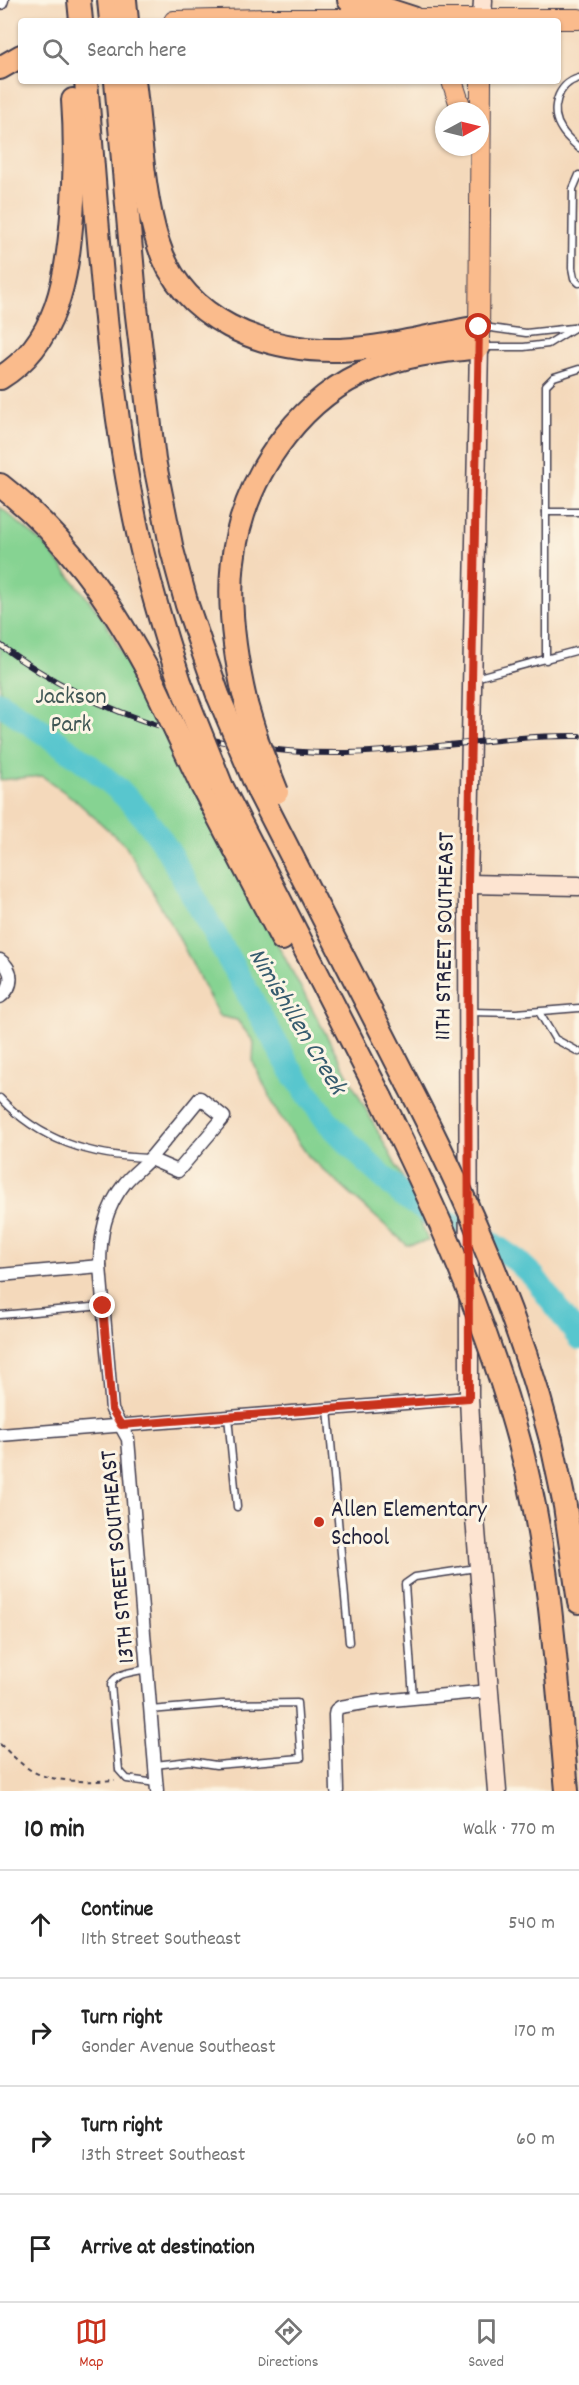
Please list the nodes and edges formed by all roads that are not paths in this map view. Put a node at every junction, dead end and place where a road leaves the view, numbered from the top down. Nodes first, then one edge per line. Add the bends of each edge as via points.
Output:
1 (350, 0) edge
2 (116, 5) edge
3 (482, 13) edge
4 (125, 18) edge
5 (413, 18) joint
6 (579, 19) edge
7 (18, 50) edge
8 (0, 55) edge
9 (18, 58) edge
10 (0, 68) edge
11 (579, 78) edge
12 (71, 84) edge
13 (86, 84) edge
14 (116, 84) edge
15 (134, 84) edge
16 (453, 84) edge
17 (481, 84) edge
18 (459, 102) edge
19 (481, 102) edge
20 (579, 147) edge
21 (480, 156) edge
22 (579, 175) edge
23 (579, 284) edge
24 (576, 326) edge
25 (479, 337) junction
26 (579, 369) edge
27 (0, 378) edge
28 (0, 485) edge
29 (546, 512) junction
30 (579, 512) edge
31 (579, 650) edge
32 (546, 660) junction
33 (472, 679) junction
34 (212, 787) junction
35 (268, 792) junction
36 (468, 884) junction
37 (579, 886) edge
38 (0, 960) edge
39 (0, 997) edge
40 (579, 1008) edge
41 (467, 1012) junction
42 (539, 1012) junction
43 (579, 1052) edge
44 (0, 1098) edge
45 (150, 1159) junction
46 (100, 1266) junction
47 (0, 1275) edge
48 (103, 1306) junction
49 (0, 1316) edge
50 (469, 1398) junction
51 (328, 1409) junction
52 (228, 1416) junction
53 (121, 1425) junction
54 (0, 1435) edge
55 (237, 1507) dead end
56 (480, 1567) junction
57 (579, 1602) edge
58 (349, 1642) dead end
59 (147, 1669) junction
60 (489, 1691) junction
61 (413, 1698) junction
62 (150, 1710) junction
63 (155, 1765) junction
64 (157, 1787) edge
65 (337, 1791) edge
66 (497, 1791) edge
67 (567, 1791) edge

1 - 5 highway
2 - 4 highway
3 - 5 main road
3 - 6 main road
7 - 8 main road
9 - 10 highway
11 - 20 lane via 561,90 555,107 562,131
12 - 27 highway via 75,178 60,298 38,343
13 - 34 highway, bridge via 119,425 138,533
14 - 35 highway, bridge via 154,460 172,550 218,695
15 - 25 highway via 147,194 158,243 186,295 216,320 281,344 321,350
16 - 18 main road
17 - 19 main road, 11TH STREET SOUTHEAST
21 - 25 main road, 11TH STREET SOUTHEAST
22 - 23 lane via 573,189 572,268
24 - 25 lane
24 - 25 lane via 554,342 542,345 524,347
25 - 33 street, 11TH STREET SOUTHEAST
25 - 35 highway, bridge via 360,374 306,413 260,473 238,528 231,567 231,617 246,704
26 - 29 lane via 554,377 546,386
28 - 34 highway, bridge via 77,560 112,608
29 - 30 lane
29 - 32 lane
31 - 32 lane
32 - 33 lane
33 - 36 street, 11TH STREET SOUTHEAST
34 - 67 highway, bridge via 381,1098 443,1225 478,1310 521,1448 537,1522
35 - 57 highway, bridge via 456,1179 504,1291 551,1440
36 - 37 street
36 - 41 street, 11TH STREET SOUTHEAST
38 - 39 street via 11,976 9,987
40 - 42 lane
41 - 42 lane
41 - 50 street, 11TH STREET SOUTHEAST, bridge
42 - 43 lane via 555,1039
44 - 45 lane via 17,1117 60,1140 115,1157
45 - 45 street, 13TH STREET SOUTHEAST via 200,1098 224,1118 178,1171
45 - 46 street, 13TH STREET SOUTHEAST via 125,1183 109,1208 103,1227
46 - 47 street
46 - 48 street, 13TH STREET SOUTHEAST
48 - 49 lane
48 - 53 street, 13TH STREET SOUTHEAST via 112,1410
50 - 51 street
50 - 56 street, 11TH STREET SOUTHEAST
51 - 52 street
51 - 58 lane
52 - 53 street
52 - 55 lane
53 - 54 street
53 - 59 street, 13TH STREET SOUTHEAST via 128,1439
56 - 60 street, 11TH STREET SOUTHEAST
56 - 61 lane via 415,1577 405,1584
59 - 62 street, 13TH STREET SOUTHEAST
59 - 64 lane via 118,1676 111,1685 119,1770 127,1779
60 - 61 street
60 - 66 street, 11TH STREET SOUTHEAST
61 - 65 street via 336,1710
62 - 63 street, 13TH STREET SOUTHEAST
62 - 63 lane via 297,1703 301,1758
63 - 64 street, 13TH STREET SOUTHEAST

